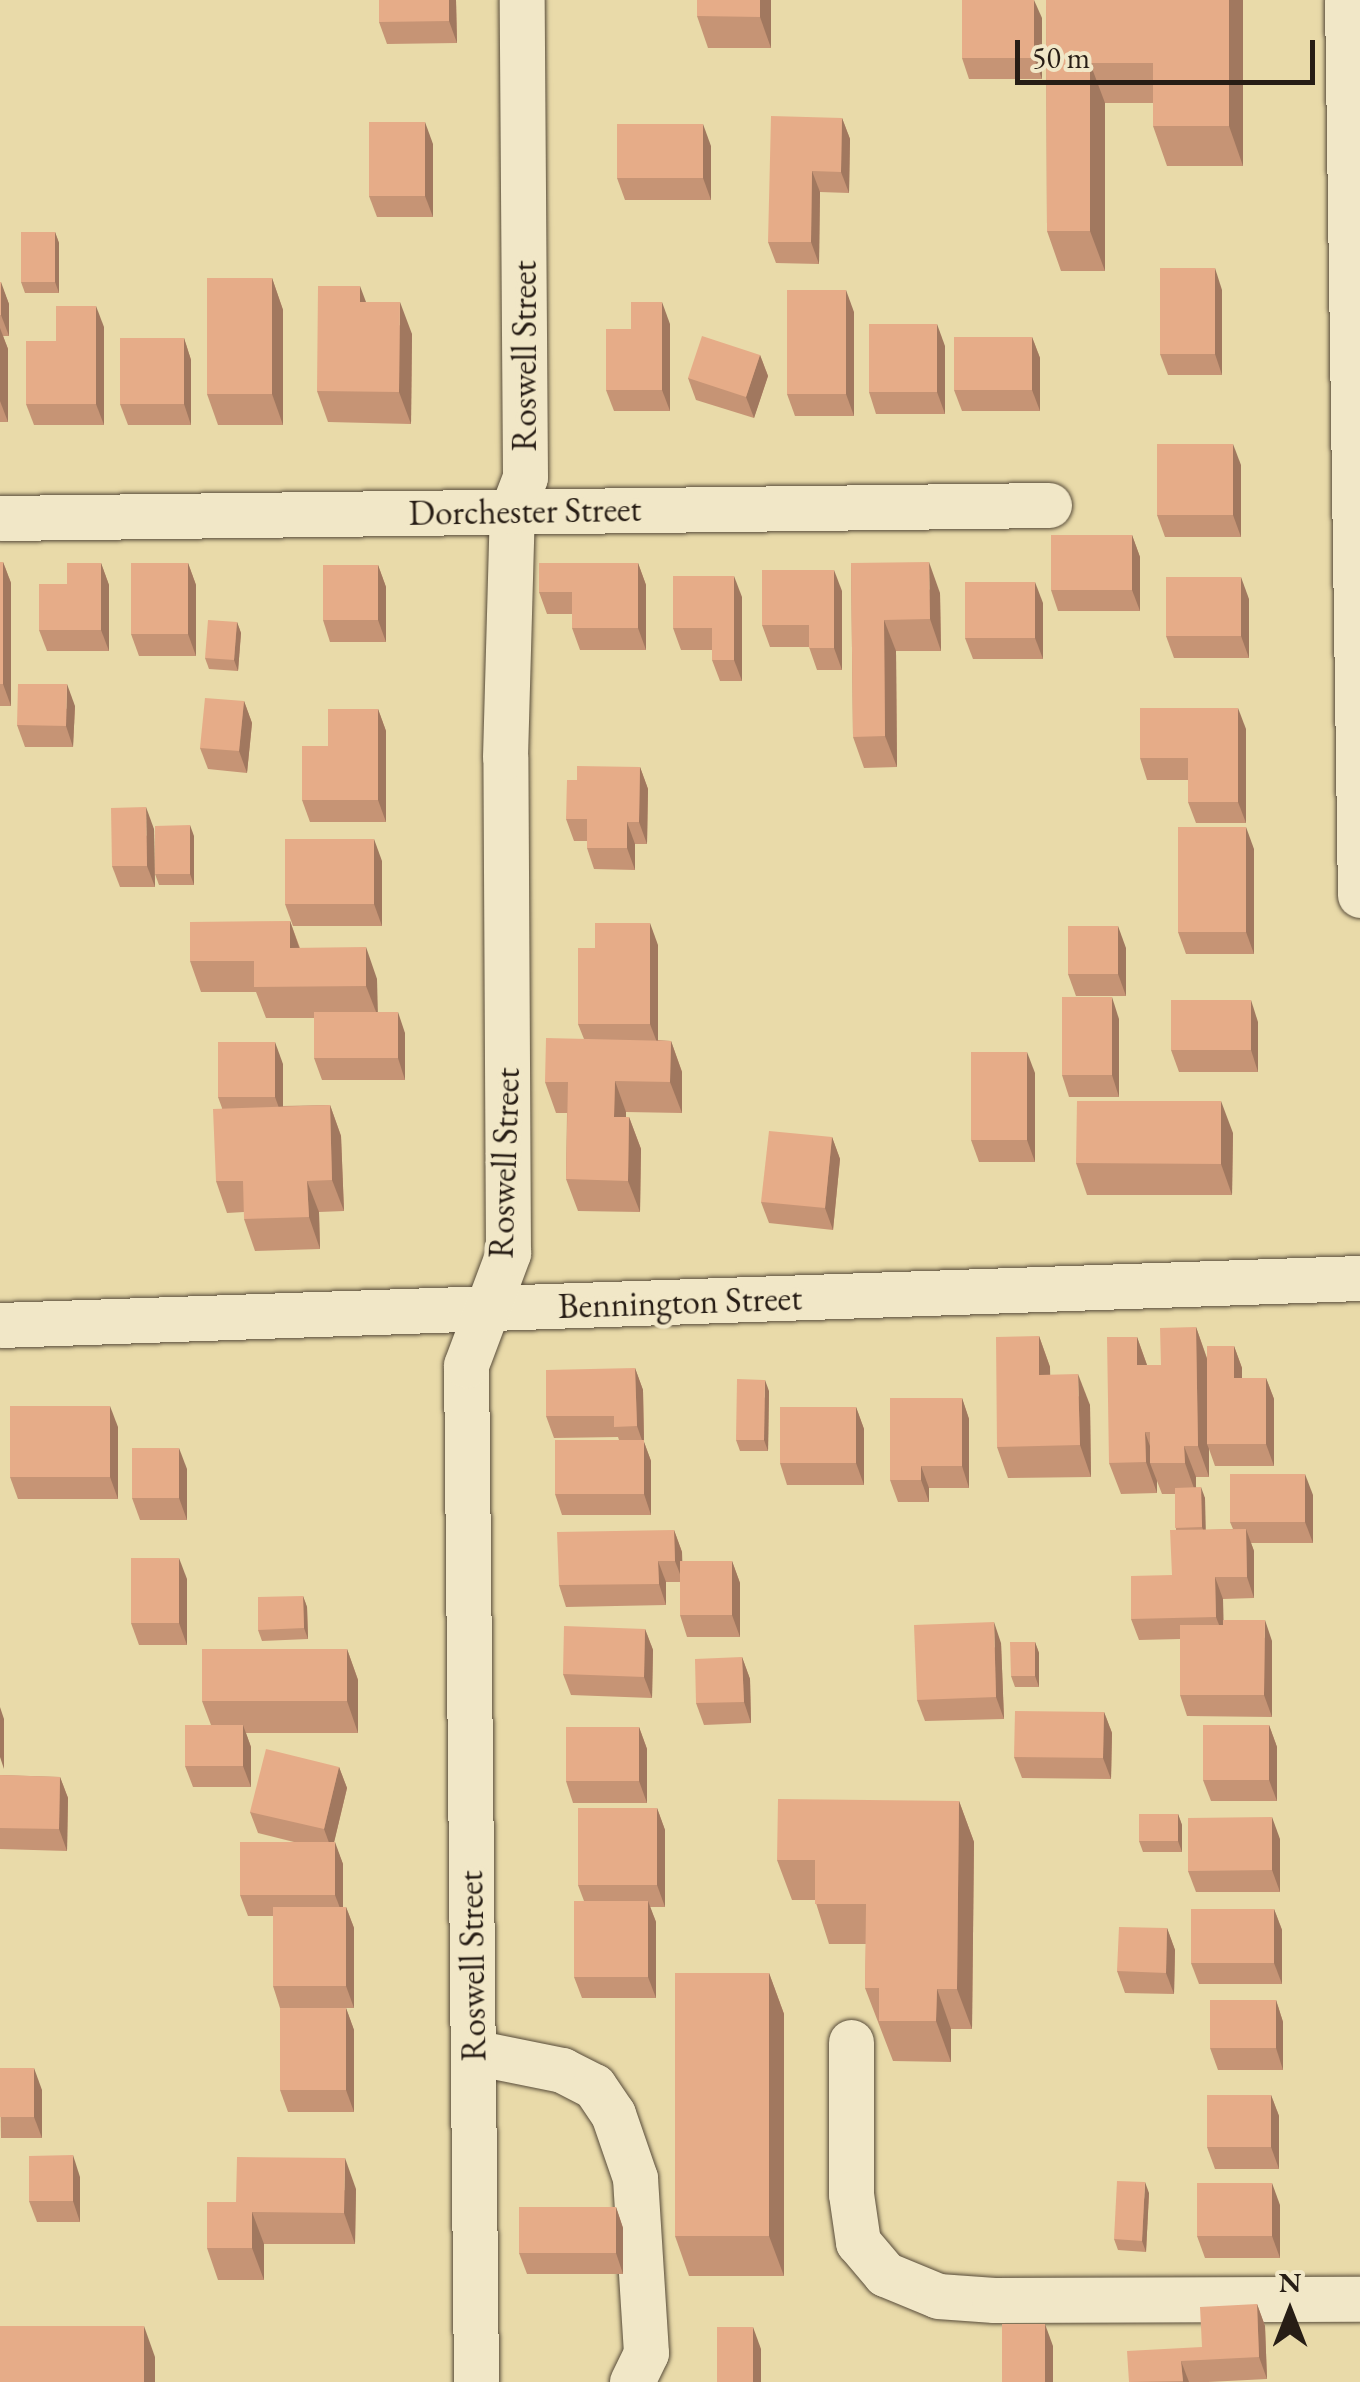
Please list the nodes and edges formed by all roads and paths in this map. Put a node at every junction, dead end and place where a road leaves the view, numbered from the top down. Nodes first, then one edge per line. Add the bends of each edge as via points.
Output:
1 (522, 0) edge
2 (1347, 0) edge
3 (1049, 505) dead end
4 (512, 510) junction
5 (0, 518) edge
6 (1360, 894) edge
7 (1360, 1278) edge
8 (488, 1309) junction
9 (0, 1325) edge
10 (851, 2042) dead end
11 (473, 2052) junction
12 (1360, 2298) edge
13 (476, 2382) edge
14 (632, 2382) edge

1 - 4 street, Roswell Street via 524,477
2 - 6 street
3 - 4 street, Dorchester Street
4 - 5 street, Dorchester Street
4 - 8 street, Roswell Street via 508,1253
7 - 8 street, Bennington Street
8 - 9 street, Bennington Street
8 - 11 street, Roswell Street via 466,1366
10 - 12 street via 851,2194 858,2242 884,2274 938,2296 994,2300
11 - 13 street, Roswell Street
11 - 14 street via 562,2070 594,2086 613,2114 634,2178 646,2353

